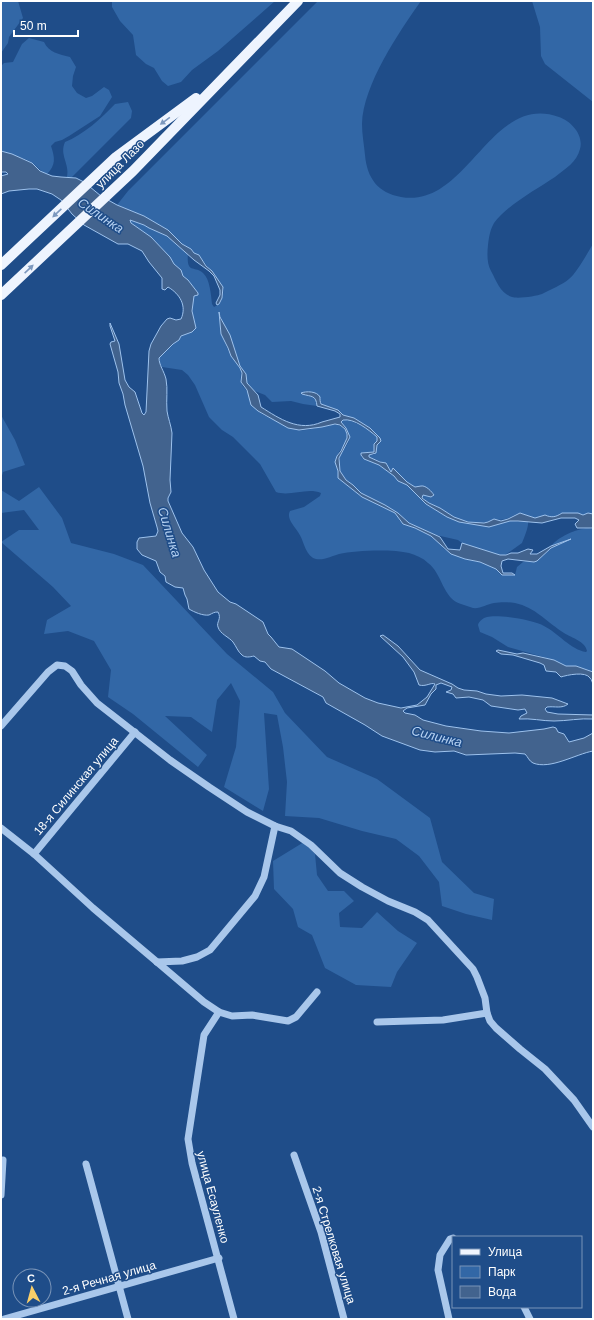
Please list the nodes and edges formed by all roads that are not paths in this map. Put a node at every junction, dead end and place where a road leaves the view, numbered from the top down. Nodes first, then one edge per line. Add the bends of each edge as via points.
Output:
1 (298, 1) edge
2 (219, 81) junction
3 (1, 265) edge
4 (1, 296) edge
5 (1, 726) edge
6 (135, 732) junction
7 (275, 826) junction
8 (1, 828) edge
9 (34, 854) junction
10 (157, 962) junction
11 (317, 992) dead end
12 (219, 1012) junction
13 (487, 1013) junction
14 (376, 1022) dead end
15 (593, 1127) edge
16 (294, 1155) dead end
17 (3, 1160) dead end
18 (86, 1164) dead end
19 (1, 1195) edge
20 (452, 1238) edge
21 (219, 1258) junction
22 (119, 1287) junction
23 (524, 1308) edge
24 (4, 1319) edge
25 (128, 1319) edge
26 (234, 1319) edge
27 (344, 1319) edge
28 (449, 1319) edge
29 (530, 1319) edge

1 - 2 main road, улица Лазо
2 -> 3 main road, улица Лазо via 116,157
4 -> 2 main road, улица Лазо via 133,171
5 - 6 street via 57,665 65,666 72,671 97,704
6 - 7 street via 209,787 247,812
6 - 9 street, 18-я Силинская улица
7 - 10 street via 264,877 255,896 210,950 182,961
7 - 13 street via 291,831 340,873 362,887 428,920 473,970 485,998
8 - 9 street
9 - 10 street
10 - 12 street
11 - 12 street via 296,1016 288,1021 252,1015 232,1016
12 - 21 street, улица Есауленко via 204,1035 188,1139 192,1163
13 - 14 street via 443,1020
13 - 15 street via 496,1028 556,1080
16 - 27 street, 2-я Стрелковая улица via 321,1232
17 - 19 street
18 - 22 street
20 - 28 street via 440,1255 438,1270
21 - 22 street, 2-я Речная улица
21 - 26 street, улица Есауленко
22 - 24 street, 2-я Речная улица
22 - 25 street
23 - 29 street

